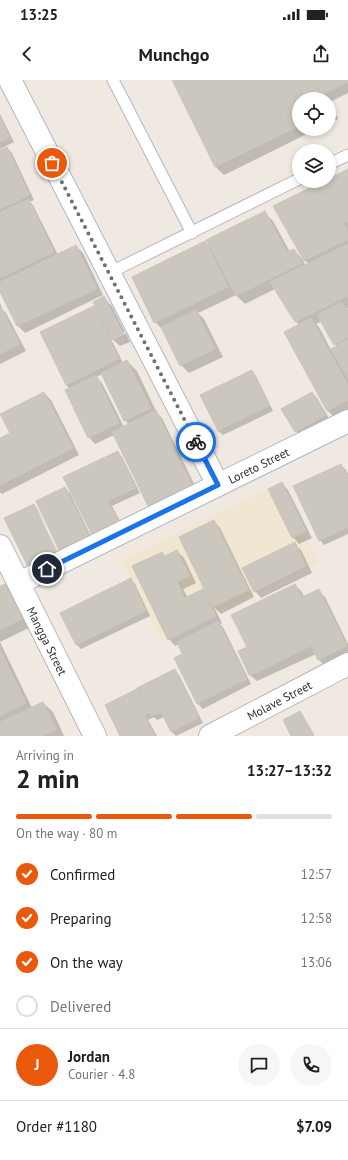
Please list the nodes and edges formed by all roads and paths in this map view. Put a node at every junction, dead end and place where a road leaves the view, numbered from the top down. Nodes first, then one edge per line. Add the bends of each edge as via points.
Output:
1 (10, 80) edge
2 (113, 80) edge
3 (348, 155) edge
4 (336, 161) edge
5 (292, 183) edge
6 (192, 233) junction
7 (110, 274) junction
8 (348, 421) edge
9 (218, 485) junction
10 (0, 546) edge
11 (19, 583) junction
12 (348, 664) edge
13 (95, 736) edge
14 (210, 736) edge

1 - 7 street
2 - 6 lane
3 - 4 lane
5 - 6 lane
6 - 7 lane
7 - 9 street
8 - 9 street, Loreto Street
9 - 11 street, Loreto Street
10 - 11 street, Mangga Street
11 - 13 street, Mangga Street
12 - 14 street, Molave Street

